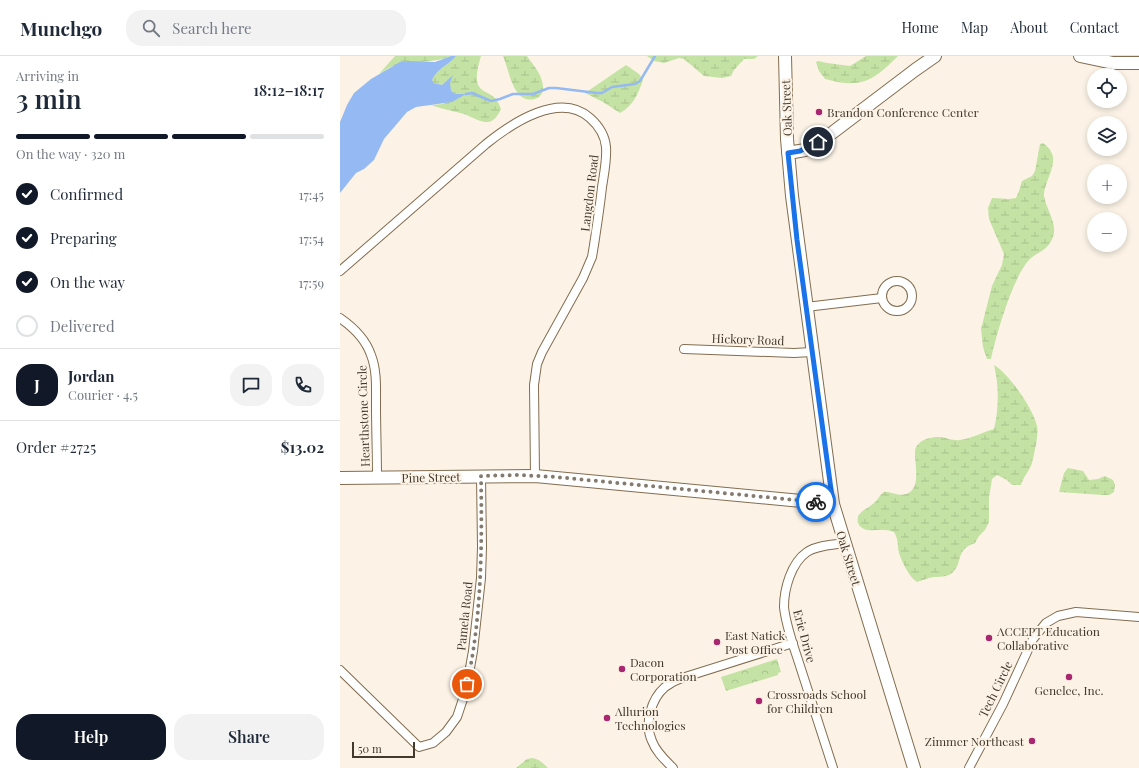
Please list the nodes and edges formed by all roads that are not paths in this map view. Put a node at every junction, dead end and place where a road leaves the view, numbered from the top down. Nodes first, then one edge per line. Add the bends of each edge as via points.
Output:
1 (784, 56) edge
2 (935, 56) edge
3 (1080, 56) edge
4 (1139, 63) edge
5 (788, 153) junction
6 (340, 271) edge
7 (882, 298) dead end
8 (806, 307) junction
9 (340, 318) edge
10 (684, 349) dead end
11 (812, 352) junction
12 (481, 476) junction
13 (535, 476) junction
14 (340, 478) edge
15 (378, 478) junction
16 (833, 504) junction
17 (845, 543) junction
18 (1139, 617) edge
19 (793, 643) junction
20 (340, 670) edge
21 (673, 768) edge
22 (833, 768) edge
23 (914, 768) edge
24 (969, 768) edge

1 - 5 main road, Oak Street
2 - 5 main road via 824,139 805,150
3 - 4 main road via 1113,62
5 - 8 main road, Oak Street
6 - 13 street, Langdon Road via 498,134 545,110 556,108 577,110 594,122 601,131 606,148 592,257 537,364 534,386
7 - 8 street
8 - 11 main road, Oak Street
9 - 15 street, Hearthstone Circle via 363,341 374,364
10 - 11 street, Hickory Road
11 - 16 main road, Oak Street
12 - 13 main road, Pine Street
12 - 15 main road, Pine Street
12 - 20 street, Pamela Road via 482,563 473,651 465,694 452,725 433,743 419,747
13 - 16 main road, Pine Street
14 - 15 main road, Pine Street
16 - 17 main road, Oak Street
17 - 19 street, Erie Drive via 809,551 794,568 784,603
17 - 23 main road, Oak Street
18 - 24 street, Tech Circle via 1076,612 1058,616 1046,623 1033,639 1003,704
19 - 21 street via 682,678 662,690 652,709 649,733 651,741
19 - 22 street, Erie Drive

